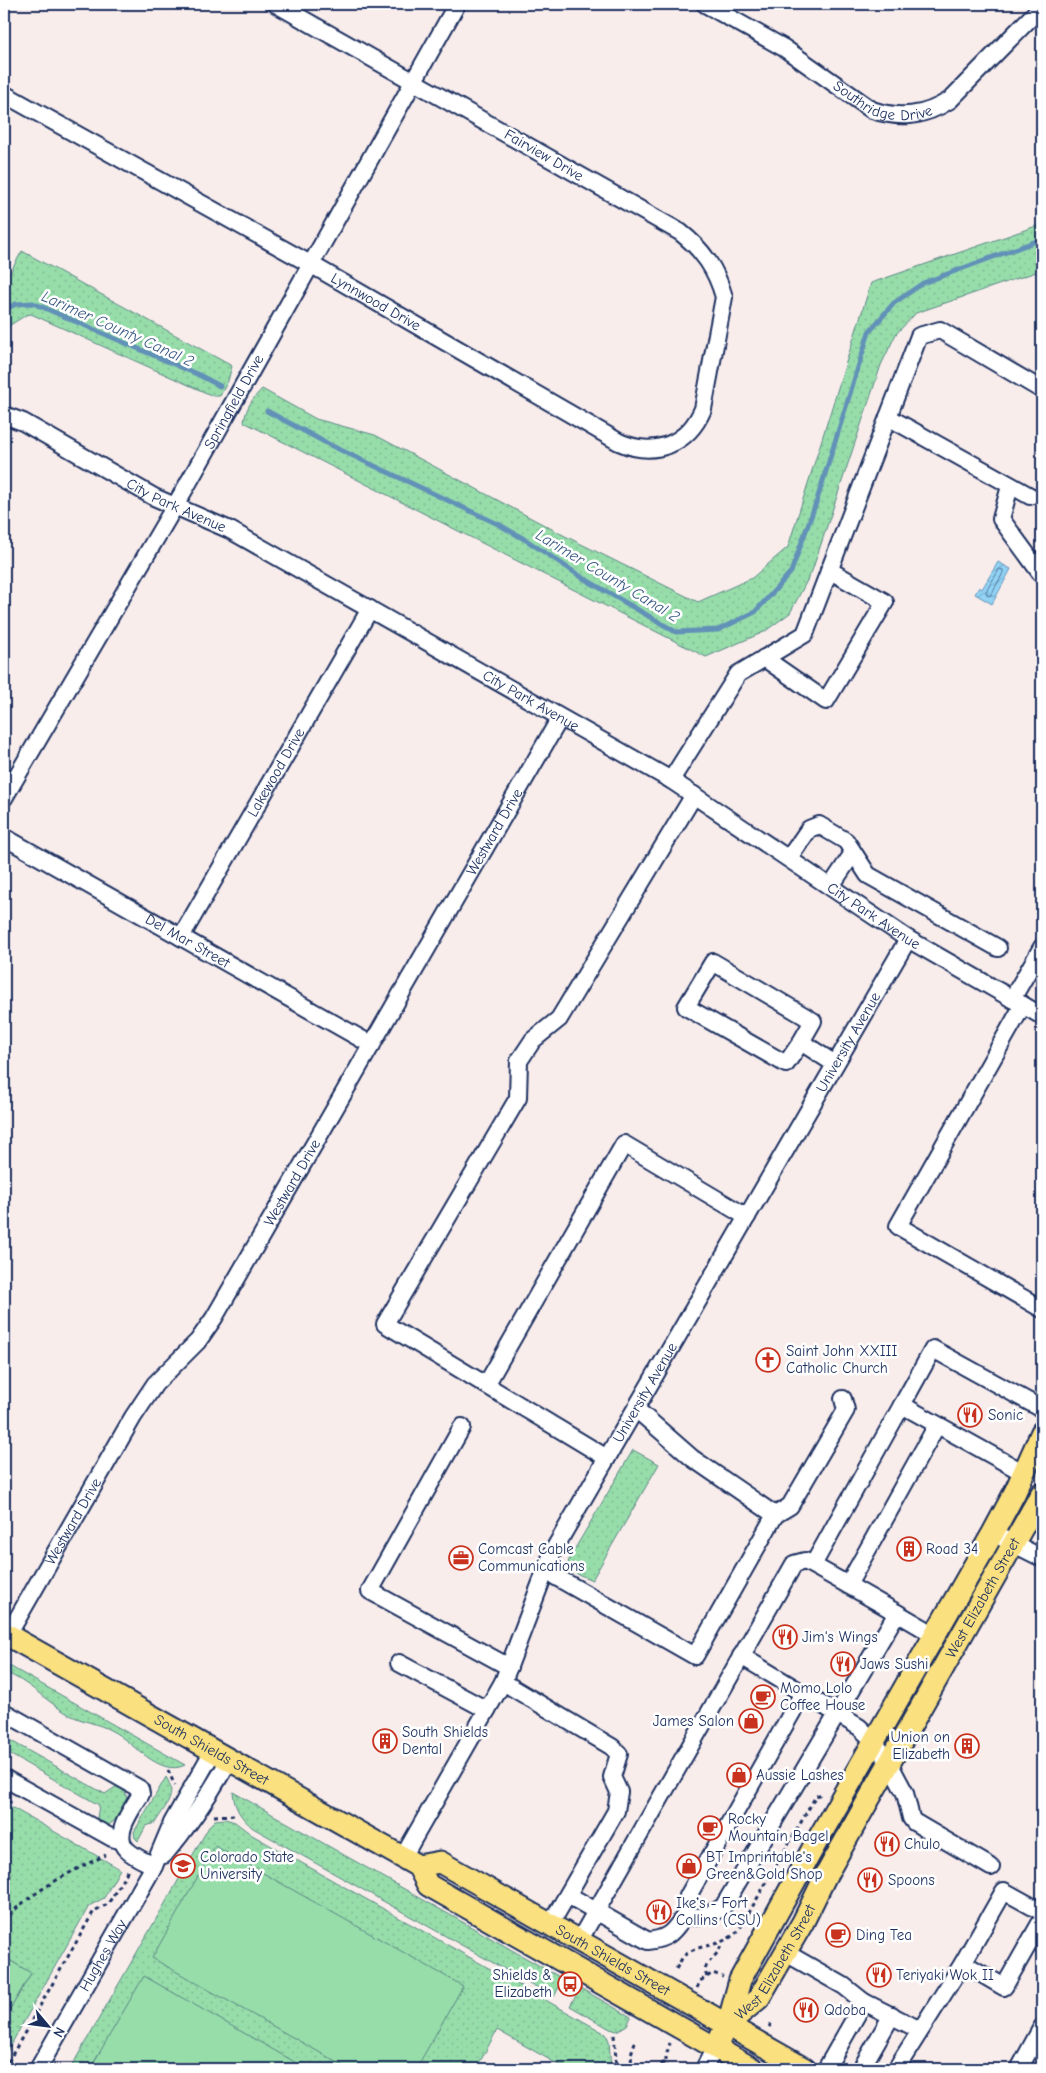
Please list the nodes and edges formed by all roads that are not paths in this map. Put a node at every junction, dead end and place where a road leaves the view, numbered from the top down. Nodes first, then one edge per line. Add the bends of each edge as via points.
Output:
1 (276, 4) edge
2 (458, 4) edge
3 (705, 4) edge
4 (1042, 6) edge
5 (414, 81) junction
6 (4, 94) edge
7 (312, 265) junction
8 (712, 366) joint
9 (1042, 390) edge
10 (4, 415) edge
11 (888, 417) junction
12 (1010, 486) junction
13 (1030, 496) dead end
14 (175, 506) junction
15 (829, 570) junction
16 (1042, 575) edge
17 (370, 609) junction
18 (764, 658) junction
19 (560, 718) junction
20 (671, 780) junction
21 (694, 796) junction
22 (4, 798) edge
23 (4, 837) edge
24 (853, 853) junction
25 (789, 858) junction
26 (831, 886) junction
27 (181, 937) junction
28 (908, 939) junction
29 (1042, 947) edge
30 (998, 948) dead end
31 (1017, 1002) junction
32 (1042, 1016) edge
33 (801, 1042) junction
34 (372, 1045) junction
35 (835, 1064) junction
36 (747, 1217) junction
37 (1042, 1309) edge
38 (486, 1386) junction
39 (843, 1400) dead end
40 (902, 1405) junction
41 (636, 1408) junction
42 (1042, 1409) edge
43 (937, 1426) junction
44 (462, 1428) dead end
45 (1042, 1432) edge
46 (607, 1458) junction
47 (1033, 1463) edge
48 (1042, 1493) edge
49 (774, 1515) junction
50 (993, 1533) junction
51 (1014, 1545) junction
52 (1042, 1558) edge
53 (813, 1565) junction
54 (544, 1570) junction
55 (848, 1585) junction
56 (897, 1613) junction
57 (6, 1634) edge
58 (935, 1635) junction
59 (741, 1656) junction
60 (399, 1663) dead end
61 (506, 1675) junction
62 (803, 1693) junction
63 (487, 1710) junction
64 (4, 1712) edge
65 (838, 1714) junction
66 (874, 1741) junction
67 (221, 1756) junction
68 (890, 1763) junction
69 (4, 1778) edge
70 (121, 1841) junction
71 (411, 1862) junction
72 (154, 1866) junction
73 (991, 1867) dead end
74 (568, 1895) junction
75 (595, 1912) junction
76 (1042, 1912) edge
77 (686, 1914) junction
78 (1042, 1920) edge
79 (550, 1925) junction
80 (579, 1940) junction
81 (786, 1953) junction
82 (963, 1963) junction
83 (864, 2002) junction
84 (892, 2015) junction
85 (728, 2024) junction
86 (1042, 2027) edge
87 (920, 2030) junction
88 (715, 2047) junction
89 (38, 2069) edge
90 (704, 2069) edge
91 (753, 2069) edge
92 (805, 2069) edge
93 (826, 2069) edge
94 (861, 2069) edge
95 (896, 2069) edge
96 (1019, 2069) edge

1 - 5 street, Fairview Drive
2 - 5 street, Springfield Drive
3 - 4 street, Southridge Drive via 784,48 872,110 902,116 936,109 950,100
5 - 7 street, Springfield Drive
5 - 8 street, Fairview Drive via 680,232 696,245 712,266 724,297
6 - 7 street, Lynnwood Drive
7 - 8 street, Lynnwood Drive via 627,446 659,448 688,433 703,409
7 - 14 street, Springfield Drive
9 - 11 street via 940,330 919,336
10 - 14 street, City Park Avenue via 23,422
11 - 12 street
11 - 15 street
12 - 13 street
12 - 16 street via 1002,519
14 - 17 street, City Park Avenue via 230,530
14 - 22 street, Springfield Drive
15 - 18 street via 805,634
15 - 18 street via 885,602 826,701
17 - 19 street, City Park Avenue
17 - 27 street, Lakewood Drive
18 - 20 street via 738,674
19 - 20 street, City Park Avenue
19 - 34 street, Westward Drive
20 - 21 street, City Park Avenue
21 - 25 street, City Park Avenue
21 - 38 street via 560,1019 533,1040 519,1061 518,1098 385,1324
23 - 27 street, Del Mar Street
24 - 25 street via 846,841 819,825 809,829
24 - 26 street
24 - 30 street via 868,875
25 - 26 street, City Park Avenue
26 - 28 street, City Park Avenue
27 - 34 street, Del Mar Street
28 - 31 street, City Park Avenue
28 - 35 street, University Avenue
29 - 31 street
31 - 32 street, City Park Avenue
31 - 37 street via 898,1226
33 - 33 street via 813,1021 713,962 686,1007 786,1064
33 - 35 street
34 - 57 street, Westward Drive via 214,1318 198,1341 155,1384 133,1417
35 - 36 street, University Avenue
36 - 38 street via 624,1144
36 - 41 street, University Avenue
38 - 46 street
39 - 49 street via 846,1410 790,1506
40 - 42 street via 932,1349
40 - 43 street
40 - 53 street
41 - 46 street, University Avenue
41 - 49 street via 692,1458
43 - 47 street
43 - 55 street
44 - 61 street via 370,1591
45 - 47 main road, West Elizabeth Street
46 - 54 street, University Avenue
47 - 50 main road, West Elizabeth Street
48 - 51 main road, West Elizabeth Street
49 - 54 street via 694,1656
50 - 51 street
50 - 58 main road, West Elizabeth Street
51 - 52 street
51 - 68 main road, West Elizabeth Street
53 - 55 street
53 - 59 street via 805,1561 794,1564
54 - 61 street, University Avenue
55 - 56 street
56 - 58 street
56 - 65 street
57 - 67 main road, South Shields Street
58 - 66 main road, West Elizabeth Street
59 - 62 street
59 - 75 street
60 - 63 street
61 - 63 street, University Avenue
61 - 74 street via 612,1746 618,1754 612,1777 619,1792 616,1811
62 - 65 street
62 - 77 street via 688,1896
63 - 71 street, University Avenue
64 - 70 street via 140,1789 141,1794 121,1831
65 - 66 street
65 - 77 street via 723,1907 709,1915 694,1918
66 - 68 street
66 - 85 main road, West Elizabeth Street via 740,1980
67 - 71 main road, South Shields Street
67 - 72 street, Hughes Way via 172,1823
68 - 73 street via 905,1793 914,1822
68 - 81 main road, West Elizabeth Street
69 - 70 street
70 - 72 street via 128,1851
71 - 79 main road, South Shields Street via 440,1862
71 - 88 main road, South Shields Street via 428,1885
72 - 89 street, Hughes Way
74 - 75 street
74 - 79 street
75 - 77 street via 648,1942 664,1939
75 - 80 street
76 - 82 street via 1004,1891
78 - 82 street via 1004,1987
79 - 80 main road, South Shields Street
80 - 85 main road, South Shields Street
81 - 83 street via 844,1986
81 - 85 main road, West Elizabeth Street via 759,1998
82 - 87 street
83 - 84 street
83 - 93 street
84 - 87 street
84 - 94 street
85 - 88 main road
85 - 92 main road, South Shields Street
86 - 96 street
87 - 95 street
88 - 90 street
88 - 91 main road, South Shields Street

